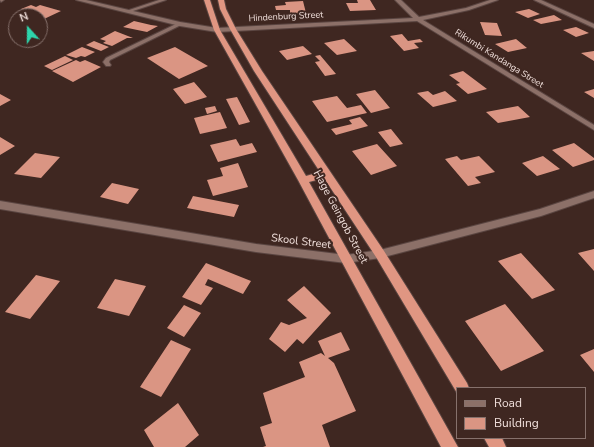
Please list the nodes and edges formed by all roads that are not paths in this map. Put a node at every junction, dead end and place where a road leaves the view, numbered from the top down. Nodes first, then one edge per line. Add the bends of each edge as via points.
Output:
1 (79, 0) edge
2 (164, 0) edge
3 (208, 0) edge
4 (221, 0) edge
5 (398, 0) edge
6 (495, 0) edge
7 (538, 0) edge
8 (128, 12) junction
9 (418, 19) junction
10 (180, 24) junction
11 (594, 26) edge
12 (233, 29) junction
13 (217, 30) junction
14 (108, 65) dead end
15 (594, 128) edge
16 (326, 174) junction
17 (303, 180) junction
18 (594, 194) edge
19 (0, 205) edge
20 (380, 254) junction
21 (346, 259) junction
22 (461, 387) edge
23 (450, 447) edge

1 - 8 street, Hindenburg Street
2 - 8 lane
3 - 13 highway, Hage Geingob Street
4 - 12 highway, Hage Geingob Street
5 - 9 street, Rikumbi Kandanga Street
6 - 9 street, Hindenburg Street via 472,8
7 - 11 street
8 - 10 street, Hindenburg Street
9 - 12 street, Hindenburg Street
9 - 15 street, Rikumbi Kandanga Street
10 - 13 street, Hindenburg Street
10 - 14 lane via 108,59
12 - 13 street, Hindenburg Street
12 - 16 highway, Hage Geingob Street
13 - 17 highway, Hage Geingob Street
16 - 17 highway
16 - 20 highway, Hage Geingob Street
17 - 21 highway, Hage Geingob Street
18 - 20 street, Skool Street via 541,212
19 - 21 street, Skool Street via 256,248
20 - 21 street, Skool Street
20 - 22 highway, Hage Geingob Street
21 - 23 highway, Hage Geingob Street

